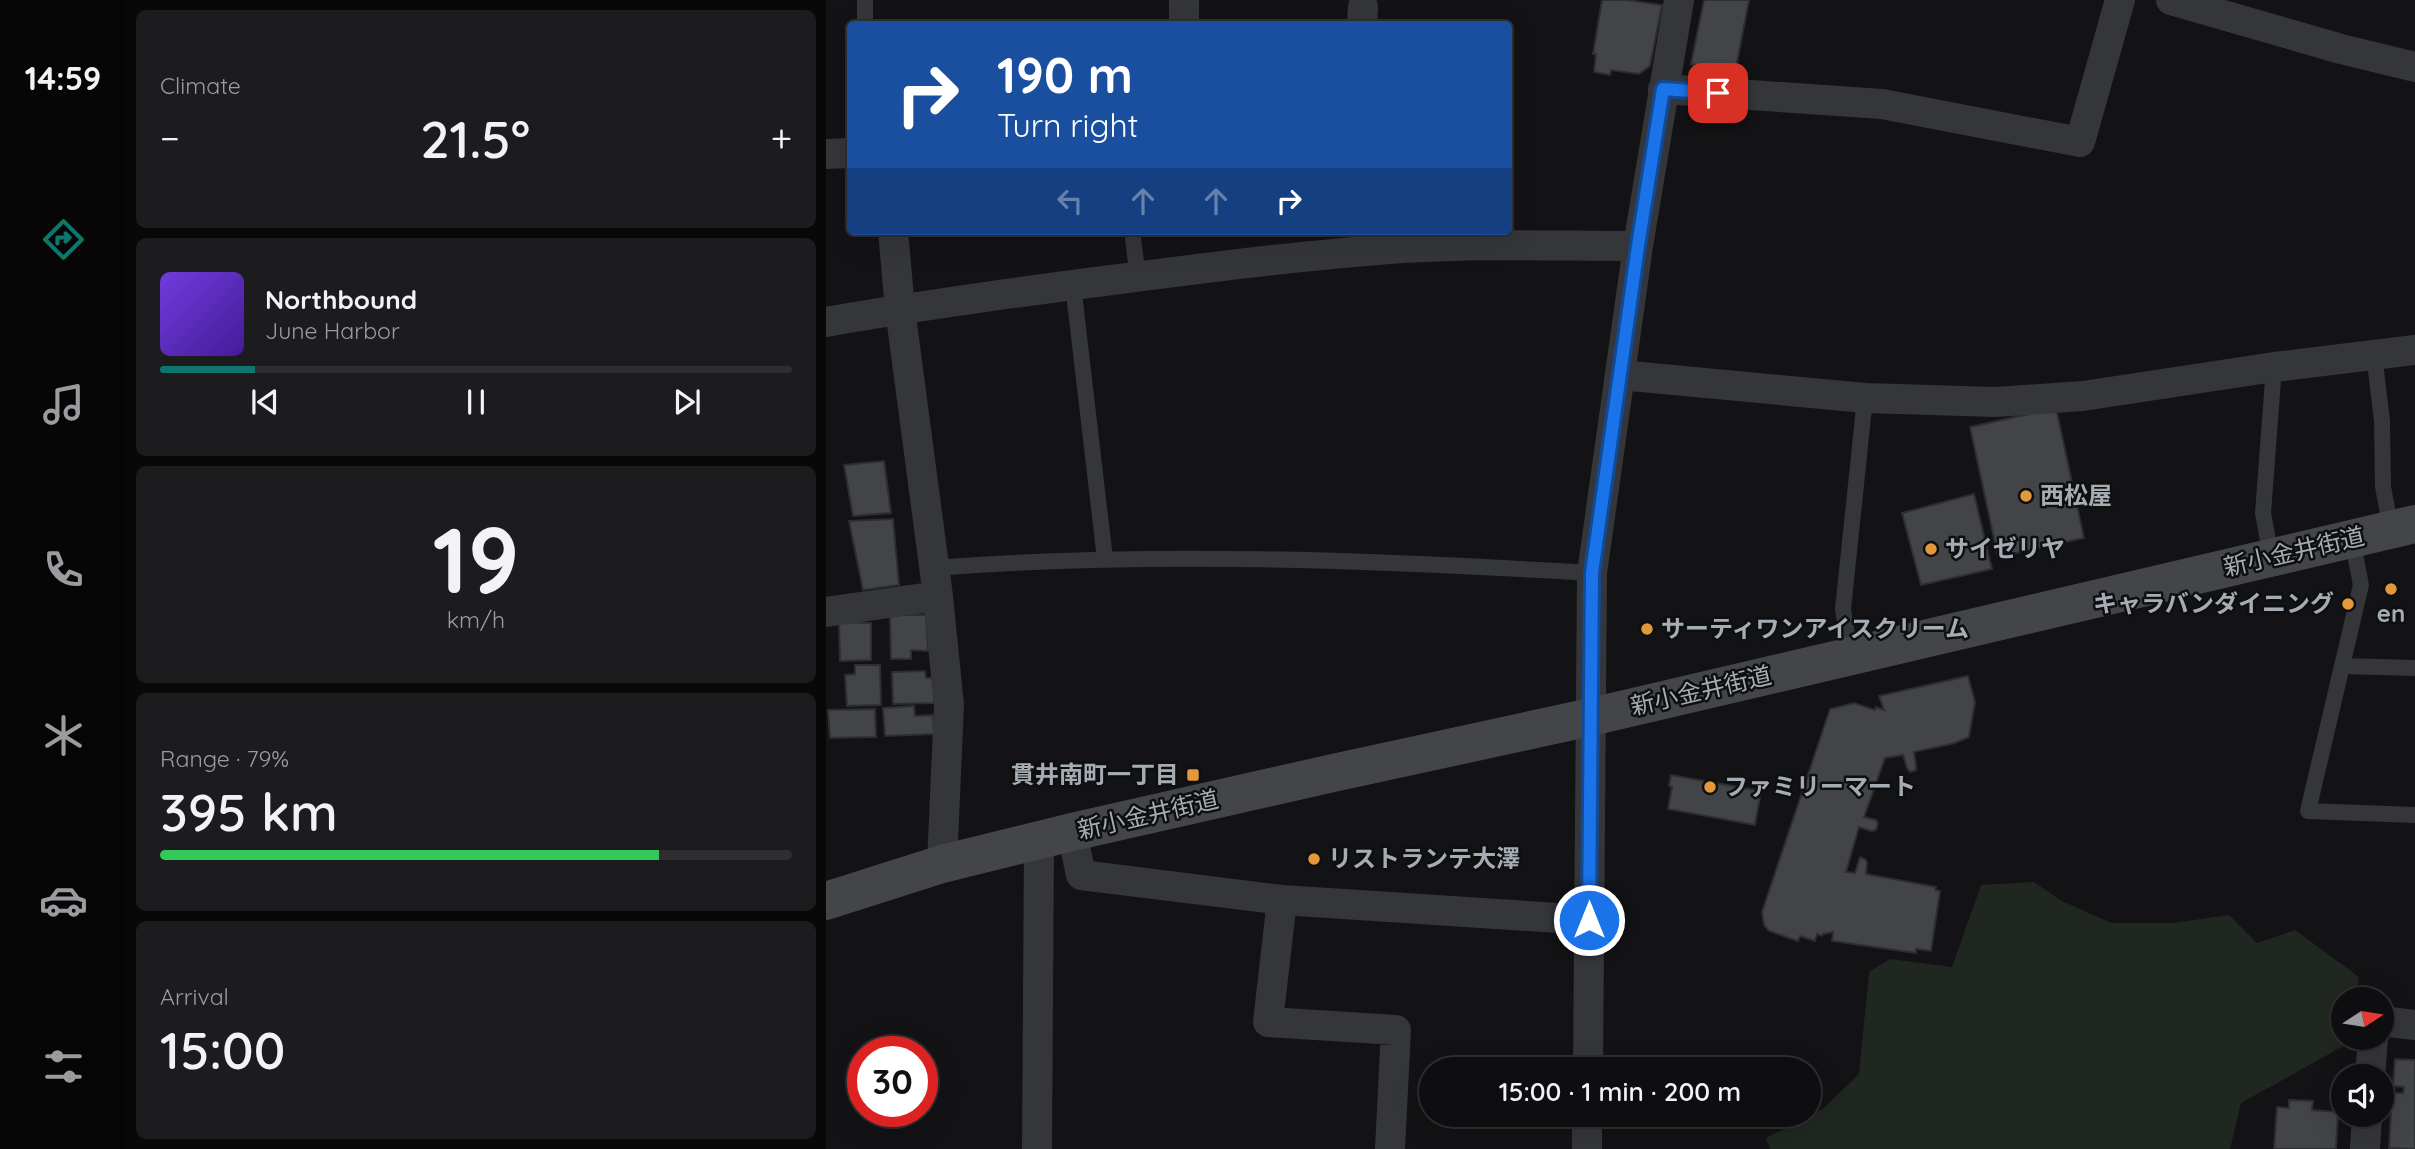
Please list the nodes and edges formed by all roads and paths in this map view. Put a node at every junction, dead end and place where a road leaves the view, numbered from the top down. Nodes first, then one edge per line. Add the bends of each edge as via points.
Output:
1 (865, 0) edge
2 (1184, 0) edge
3 (1679, 0) edge
4 (2120, 0) edge
5 (2171, 0) edge
6 (865, 21) edge
7 (1184, 21) edge
8 (2415, 67) edge
9 (1663, 89) junction
10 (847, 153) edge
11 (826, 154) edge
12 (893, 235) edge
13 (1133, 235) edge
14 (1638, 246) junction
15 (1138, 277) junction
16 (1073, 285) junction
17 (900, 309) junction
18 (826, 322) edge
19 (2415, 350) edge
20 (2374, 354) junction
21 (2274, 367) junction
22 (1620, 375) junction
23 (1865, 398) junction
24 (2403, 527) edge
25 (2352, 539) junction
26 (2271, 557) junction
27 (1105, 559) junction
28 (1592, 573) junction
29 (936, 582) junction
30 (826, 612) edge
31 (1850, 655) junction
32 (2342, 666) junction
33 (2415, 668) edge
34 (1591, 717) junction
35 (2415, 815) edge
36 (1055, 837) junction
37 (942, 864) junction
38 (1282, 900) junction
39 (826, 901) edge
40 (1589, 920) junction
41 (2394, 1022) edge
42 (2415, 1025) edge
43 (1588, 1057) edge
44 (1587, 1127) edge
45 (2366, 1127) edge
46 (1037, 1149) edge
47 (1390, 1149) edge
48 (1587, 1149) edge
49 (2365, 1149) edge

1 - 6 lane
2 - 7 street
3 - 9 street
4 - 9 street via 2080,142 1882,104
5 - 8 street
9 - 14 street
10 - 11 street
12 - 17 street
13 - 15 lane
14 - 15 street via 1406,248
14 - 22 street
15 - 16 street
16 - 17 street
16 - 27 lane
17 - 18 street
17 - 29 street
19 - 20 street
20 - 21 street
20 - 24 lane via 2383,487
21 - 23 street via 2083,396 1995,402
21 - 26 lane via 2263,513
22 - 23 street
22 - 28 street
23 - 31 lane via 1843,609
24 - 25 main road, 新小金井街道
25 - 26 main road, 新小金井街道
25 - 32 lane via 2361,585
26 - 31 main road, 新小金井街道
27 - 28 lane via 1399,562
27 - 29 lane
28 - 34 street
29 - 30 street
29 - 37 street via 949,705
31 - 34 main road, 新小金井街道
32 - 33 lane
32 - 35 lane via 2308,811
34 - 36 main road, 新小金井街道
34 - 40 street
36 - 37 main road, 新小金井街道
36 - 38 street via 1082,875
36 - 46 street
37 - 39 main road, 新小金井街道
38 - 40 street
38 - 47 street via 1268,1023 1396,1030
40 - 43 street
41 - 42 street
44 - 48 street
45 - 49 street

